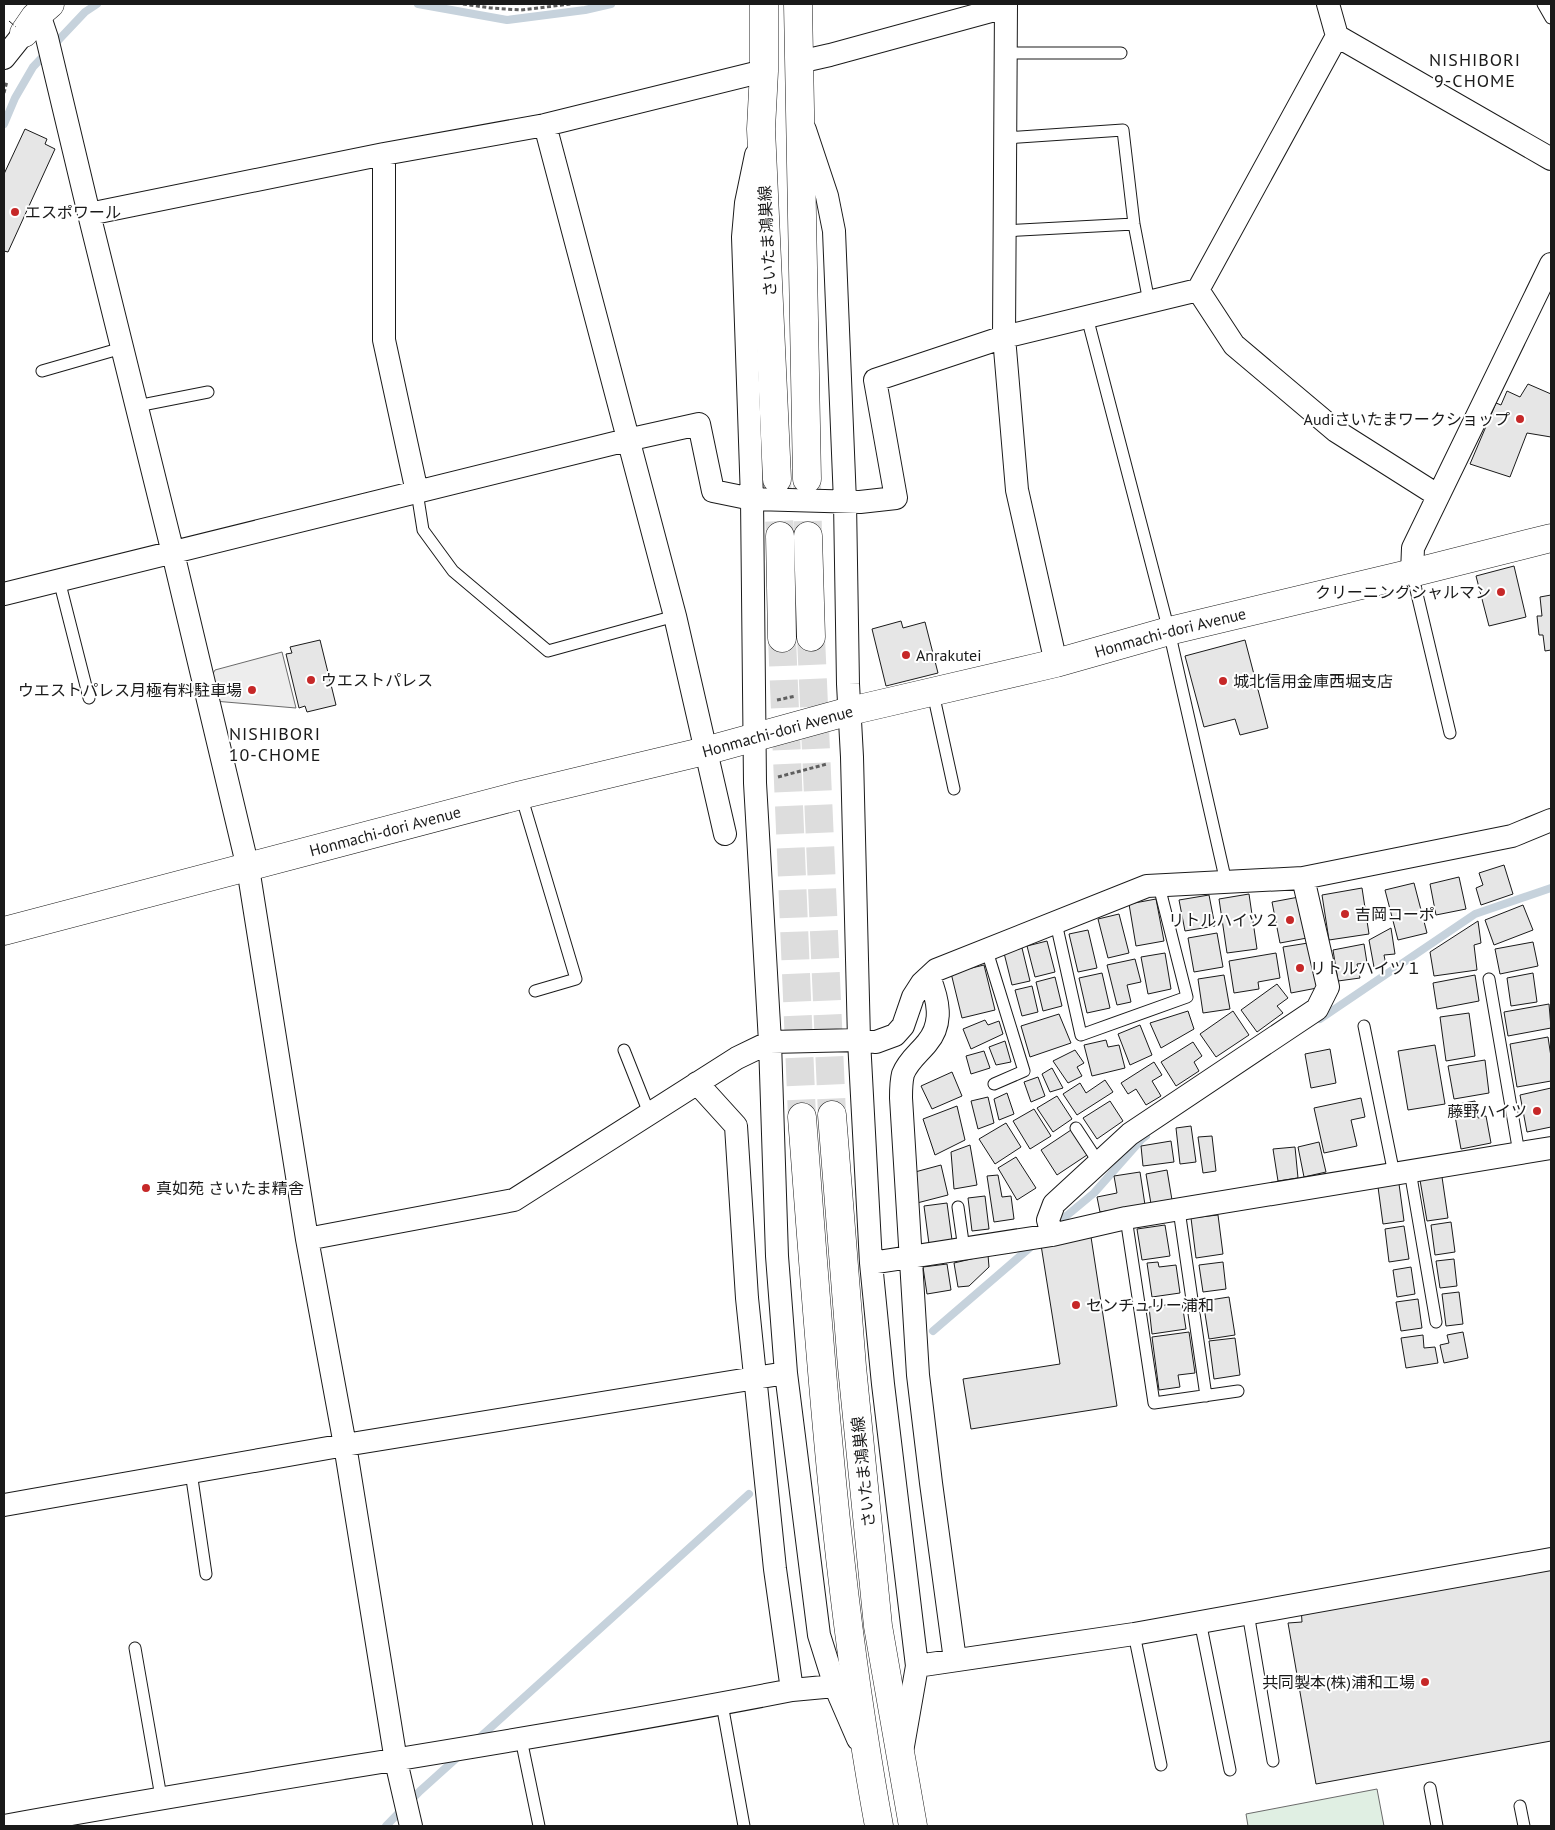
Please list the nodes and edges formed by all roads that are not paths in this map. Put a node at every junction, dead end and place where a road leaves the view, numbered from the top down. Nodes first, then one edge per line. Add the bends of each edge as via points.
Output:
1 (764, 4) edge
2 (798, 4) edge
3 (1328, 4) edge
4 (1543, 4) edge
5 (1006, 5) edge
6 (1551, 18) edge
7 (40, 22) edge
8 (1337, 36) junction
9 (1006, 52) junction
10 (1121, 53) dead end
11 (4, 58) edge
12 (799, 62) junction
13 (764, 71) junction
14 (800, 115) junction
15 (545, 125) junction
16 (762, 129) junction
17 (1005, 138) junction
18 (384, 154) junction
19 (1551, 159) edge
20 (88, 214) junction
21 (1134, 224) junction
22 (1004, 230) junction
23 (1551, 264) edge
24 (1198, 290) junction
25 (1149, 302) junction
26 (1087, 317) junction
27 (1004, 337) junction
28 (122, 348) junction
29 (42, 371) dead end
30 (208, 392) dead end
31 (137, 406) junction
32 (628, 440) junction
33 (777, 479) tunnel mouth
34 (807, 479) tunnel mouth
35 (417, 492) junction
36 (1437, 494) junction
37 (752, 499) junction
38 (845, 502) junction
39 (780, 536) tunnel mouth
40 (808, 536) tunnel mouth
41 (1551, 538) edge
42 (173, 553) junction
43 (1412, 574) junction
44 (60, 580) junction
45 (4, 594) edge
46 (675, 616) junction
47 (1169, 631) junction
48 (811, 636) tunnel mouth
49 (782, 638) tunnel mouth
50 (1056, 663) junction
51 (933, 693) junction
52 (89, 698) dead end
53 (850, 711) junction
54 (1450, 733) dead end
55 (754, 737) junction
56 (705, 751) junction
57 (954, 789) dead end
58 (521, 796) junction
59 (1551, 820) edge
60 (725, 834) dead end
61 (248, 868) junction
62 (1303, 878) junction
63 (1226, 882) junction
64 (1159, 886) junction
65 (1056, 923) junction
66 (4, 932) edge
67 (987, 950) junction
68 (929, 977) junction
69 (1489, 979) dead end
70 (535, 991) dead end
71 (1364, 1026) dead end
72 (859, 1040) junction
73 (770, 1042) junction
74 (624, 1050) dead end
75 (697, 1083) junction
76 (994, 1084) dead end
77 (649, 1113) junction
78 (832, 1115) tunnel mouth
79 (802, 1116) tunnel mouth
80 (1076, 1128) dead end
81 (1551, 1148) edge
82 (1519, 1153) junction
83 (1099, 1163) junction
84 (1402, 1173) junction
85 (958, 1207) dead end
86 (1179, 1210) junction
87 (1126, 1218) junction
88 (1052, 1235) junction
89 (307, 1239) junction
90 (964, 1249) junction
91 (912, 1257) junction
92 (871, 1263) junction
93 (1436, 1322) dead end
94 (786, 1372) junction
95 (755, 1378) junction
96 (1238, 1391) dead end
97 (1206, 1396) junction
98 (345, 1445) junction
99 (191, 1472) junction
100 (4, 1505) edge
101 (1551, 1559) edge
102 (206, 1574) dead end
103 (1248, 1613) junction
104 (1200, 1621) junction
105 (1134, 1634) junction
106 (135, 1648) dead end
107 (955, 1660) junction
108 (917, 1666) junction
109 (835, 1686) junction
110 (792, 1690) junction
111 (722, 1704) junction
112 (521, 1739) junction
113 (901, 1757) junction
114 (866, 1758) junction
115 (396, 1761) junction
116 (1273, 1761) dead end
117 (1161, 1765) dead end
118 (1230, 1770) dead end
119 (1430, 1788) dead end
120 (161, 1797) junction
121 (1520, 1806) dead end
122 (410, 1822) edge
123 (4, 1826) edge
124 (539, 1826) edge
125 (744, 1826) edge
126 (879, 1826) edge
127 (913, 1826) edge
128 (1437, 1826) edge
129 (1524, 1826) edge

1 - 13 main road, さいたま鴻巣線
2 - 12 main road, さいたま鴻巣線
3 - 8 street
4 - 6 lane
5 - 9 street
5 - 12 street
7 - 11 street
7 - 20 street via 53,62
8 - 19 street
8 - 24 street
9 - 10 lane
9 - 17 street
12 - 14 main road, さいたま鴻巣線
13 - 15 street
13 - 16 main road, さいたま鴻巣線
14 - 34 main road, さいたま鴻巣線
14 - 38 street via 827,196 834,231
15 - 18 street
15 - 32 street
16 - 33 main road, さいたま鴻巣線
16 - 37 street via 746,203 744,237
17 - 21 lane via 1123,130
17 - 22 street
18 - 20 street
18 - 35 street via 384,340
20 - 28 street
21 - 22 lane
21 - 25 lane
22 - 27 street
23 - 36 street
24 - 25 street
24 - 36 street via 1234,345 1336,431
25 - 26 street
26 - 27 street
26 - 47 lane
27 - 38 street via 875,380 896,498
27 - 50 street via 1017,490
28 - 29 lane
28 - 31 street
30 - 31 lane
31 - 42 street
32 - 35 street
32 - 37 street via 699,424 713,491
32 - 46 street
35 - 42 street
35 - 46 lane via 423,530 453,571 548,651
36 - 43 street via 1413,548
37 - 38 street
37 - 55 street
38 - 53 street
39 - 49 main road
40 - 48 main road
41 - 43 main road, Honmachi-dori Avenue
42 - 44 street
42 - 61 street
43 - 47 main road, Honmachi-dori Avenue
43 - 54 lane
44 - 45 street
44 - 52 lane
46 - 56 street
47 - 50 main road, Honmachi-dori Avenue
47 - 63 lane
50 - 51 main road, Honmachi-dori Avenue
51 - 53 main road, Honmachi-dori Avenue
51 - 57 lane
53 - 55 main road, Honmachi-dori Avenue
53 - 72 street
55 - 56 main road, Honmachi-dori Avenue
55 - 73 street
56 - 58 main road, Honmachi-dori Avenue
56 - 60 street
58 - 61 main road, Honmachi-dori Avenue
58 - 70 lane via 576,979
59 - 62 street via 1512,836
61 - 66 main road, Honmachi-dori Avenue
61 - 89 street
62 - 63 street
62 - 83 street via 1328,987 1317,1009 1130,1134
63 - 64 street
64 - 65 street via 1147,886
64 - 65 lane via 1187,997 1081,1036
65 - 67 street
67 - 68 street via 936,970
67 - 76 lane via 1024,1071
68 - 72 street via 913,997 903,1026 895,1035 876,1042
68 - 91 street via 937,996 938,1021 928,1043 904,1073 901,1087
69 - 82 lane
71 - 84 lane
72 - 73 street
72 - 92 street
73 - 75 street via 736,1058
73 - 94 street via 777,1256
74 - 77 lane
75 - 77 street
75 - 95 street via 736,1126
77 - 89 street via 514,1200
78 - 113 main road, さいたま鴻巣線 via 852,1366 878,1626
79 - 114 main road, さいたま鴻巣線 via 848,1633
80 - 83 lane
81 - 82 street
82 - 84 street
83 - 88 street via 1054,1204 1048,1220
84 - 86 street
84 - 93 lane
85 - 90 lane
86 - 87 street
86 - 97 lane
87 - 88 street
87 - 97 lane via 1154,1403
88 - 90 street
89 - 98 street
90 - 91 street
91 - 92 street
91 - 107 street via 918,1375
92 - 108 street
94 - 95 street
94 - 109 street via 818,1635
95 - 98 street
95 - 110 street via 775,1569
96 - 97 lane
98 - 99 street
98 - 115 street
99 - 100 street
99 - 102 lane
101 - 103 street
103 - 104 street
103 - 116 lane
104 - 105 street
104 - 118 lane
105 - 107 street
105 - 117 lane
106 - 120 lane
107 - 108 street
108 - 113 street
109 - 110 street
109 - 114 street
110 - 111 street
111 - 112 street
111 - 125 lane
112 - 115 street
112 - 124 lane
113 - 127 main road, さいたま鴻巣線
114 - 126 main road, さいたま鴻巣線
115 - 120 street
115 - 122 street
119 - 128 lane
120 - 123 street
121 - 129 lane

